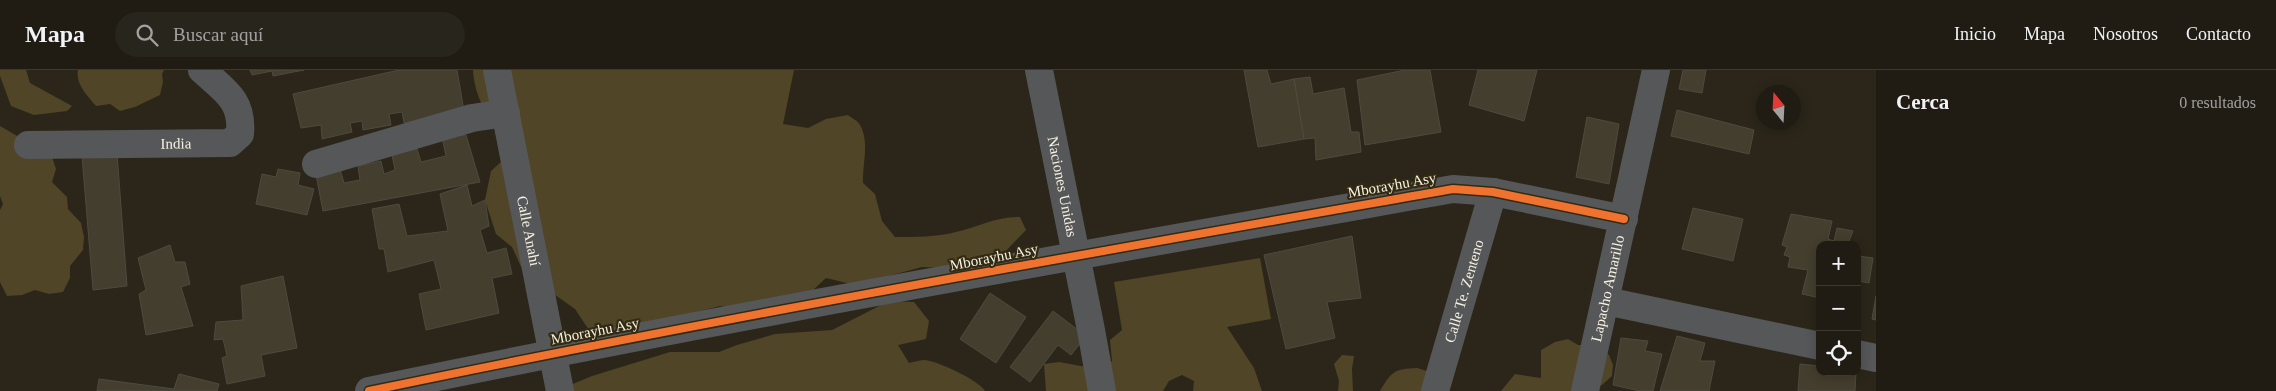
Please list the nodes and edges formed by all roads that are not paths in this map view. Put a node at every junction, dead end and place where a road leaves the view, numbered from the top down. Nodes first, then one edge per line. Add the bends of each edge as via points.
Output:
1 (202, 70) edge
2 (497, 70) edge
3 (1039, 70) edge
4 (1656, 70) edge
5 (506, 113) junction
6 (28, 145) dead end
7 (316, 164) dead end
8 (1493, 192) junction
9 (1624, 218) junction
10 (1075, 256) junction
11 (1606, 301) junction
12 (1816, 345) edge
13 (553, 353) junction
14 (1861, 355) edge
15 (1876, 358) edge
16 (369, 391) edge
17 (560, 391) edge
18 (1102, 391) edge
19 (1435, 391) edge
20 (1586, 391) edge

1 - 6 street, India via 234,100 240,111 240,134 230,143
2 - 5 street, Calle Anahí
3 - 10 street, Naciones Unidas
4 - 9 street, Lapacho Amarillo
5 - 7 street via 472,118
5 - 13 street, Calle Anahí
8 - 9 street, Mborayhu Asy
8 - 10 street, Mborayhu Asy via 1453,189
8 - 19 street, Calle Te. Zenteno
9 - 11 street, Lapacho Amarillo
10 - 13 street, Mborayhu Asy
10 - 18 street, Naciones Unidas
11 - 12 street
11 - 20 street, Lapacho Amarillo
13 - 16 street, Mborayhu Asy
13 - 17 street, Calle Anahí
14 - 15 street

